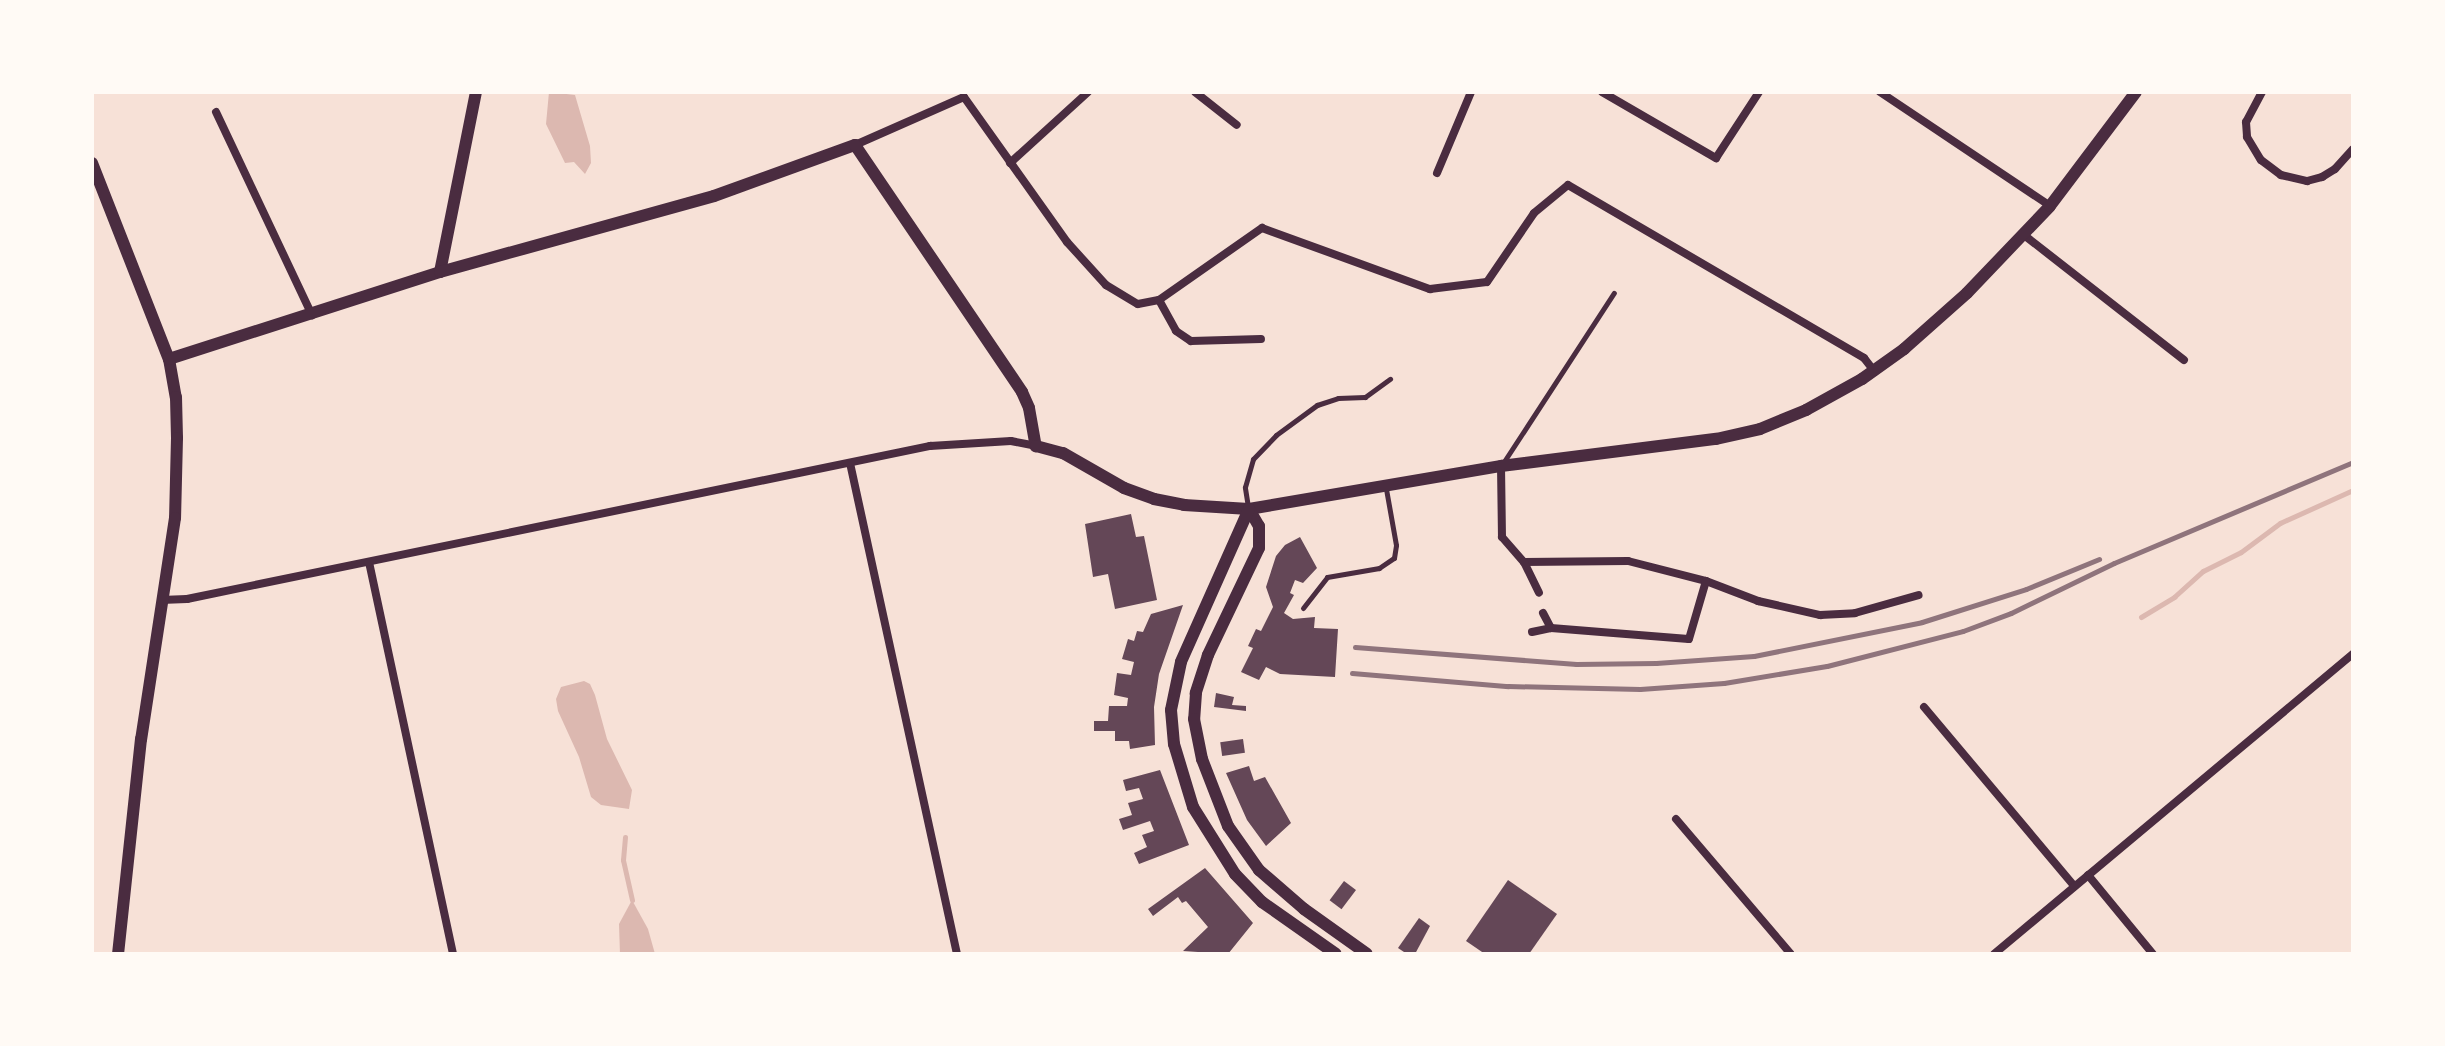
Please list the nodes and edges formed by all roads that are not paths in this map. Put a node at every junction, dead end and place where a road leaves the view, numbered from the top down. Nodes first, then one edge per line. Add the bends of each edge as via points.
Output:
1 (476, 92) edge
2 (1088, 92) edge
3 (1195, 92) edge
4 (1471, 92) edge
5 (1602, 92) edge
6 (1759, 92) edge
7 (1880, 92) edge
8 (2136, 92) edge
9 (2262, 92) edge
10 (216, 112) dead end
11 (1237, 125) dead end
12 (855, 145) junction
13 (2353, 149) edge
14 (92, 163) edge
15 (1010, 163) junction
16 (1437, 173) dead end
17 (2050, 206) junction
18 (2024, 235) junction
19 (440, 272) junction
20 (1614, 293) dead end
21 (1159, 300) junction
22 (313, 315) junction
23 (1261, 339) dead end
24 (169, 359) junction
25 (2184, 360) dead end
26 (1874, 371) junction
27 (1390, 379) dead end
28 (1036, 446) junction
29 (850, 463) junction
30 (1501, 466) junction
31 (1385, 484) junction
32 (1249, 509) junction
33 (369, 562) junction
34 (1524, 562) junction
35 (1706, 581) junction
36 (1539, 593) dead end
37 (1919, 595) dead end
38 (161, 600) junction
39 (1303, 608) dead end
40 (1543, 613) dead end
41 (1551, 628) junction
42 (1532, 632) dead end
43 (2353, 654) edge
44 (1924, 707) dead end
45 (1676, 819) dead end
46 (2088, 875) junction
47 (2074, 886) junction
48 (118, 954) edge
49 (453, 954) edge
50 (957, 954) edge
51 (1336, 954) edge
52 (1367, 954) edge
53 (1791, 954) edge
54 (1994, 954) edge
55 (2153, 954) edge

1 - 19 street
2 - 15 street
3 - 11 street
4 - 16 street
5 - 6 street via 1716,158
7 - 17 street
8 - 17 street
9 - 13 street via 2246,122 2247,137 2261,160 2281,175 2307,181 2322,177
10 - 22 street
12 - 15 street via 964,97
12 - 19 street via 714,196
12 - 28 street via 1022,392
14 - 24 street
15 - 21 street via 1067,242 1106,285 1138,304
17 - 18 street
18 - 25 street
18 - 26 street via 1947,311
19 - 22 street
20 - 30 lane
21 - 23 street via 1176,331 1191,341
21 - 26 street via 1262,228 1430,289 1487,282 1534,213 1568,185 1864,358
22 - 24 street
24 - 38 street via 176,397 175,502
26 - 30 street via 1806,410 1739,434
27 - 32 lane via 1365,397 1317,405 1276,435 1253,459 1245,487
28 - 29 street via 964,442
28 - 32 street via 1063,453 1154,499
29 - 33 street
29 - 50 street
30 - 31 street
30 - 34 street via 1502,537
31 - 32 street
31 - 39 lane via 1394,558 1379,568 1327,577
32 - 51 street via 1181,662 1171,710 1174,744 1188,797 1235,874 1262,902
32 - 52 street via 1259,526 1259,548 1208,655 1196,693 1194,719 1202,759 1228,826 1259,870
33 - 38 street
33 - 49 street
34 - 35 street via 1628,561
34 - 36 street
35 - 37 street via 1758,601 1820,615 1855,613
35 - 41 street via 1689,639
38 - 48 street
40 - 41 street
41 - 42 street
43 - 46 street
44 - 47 street
45 - 53 street
46 - 47 street
46 - 55 street
47 - 54 street

